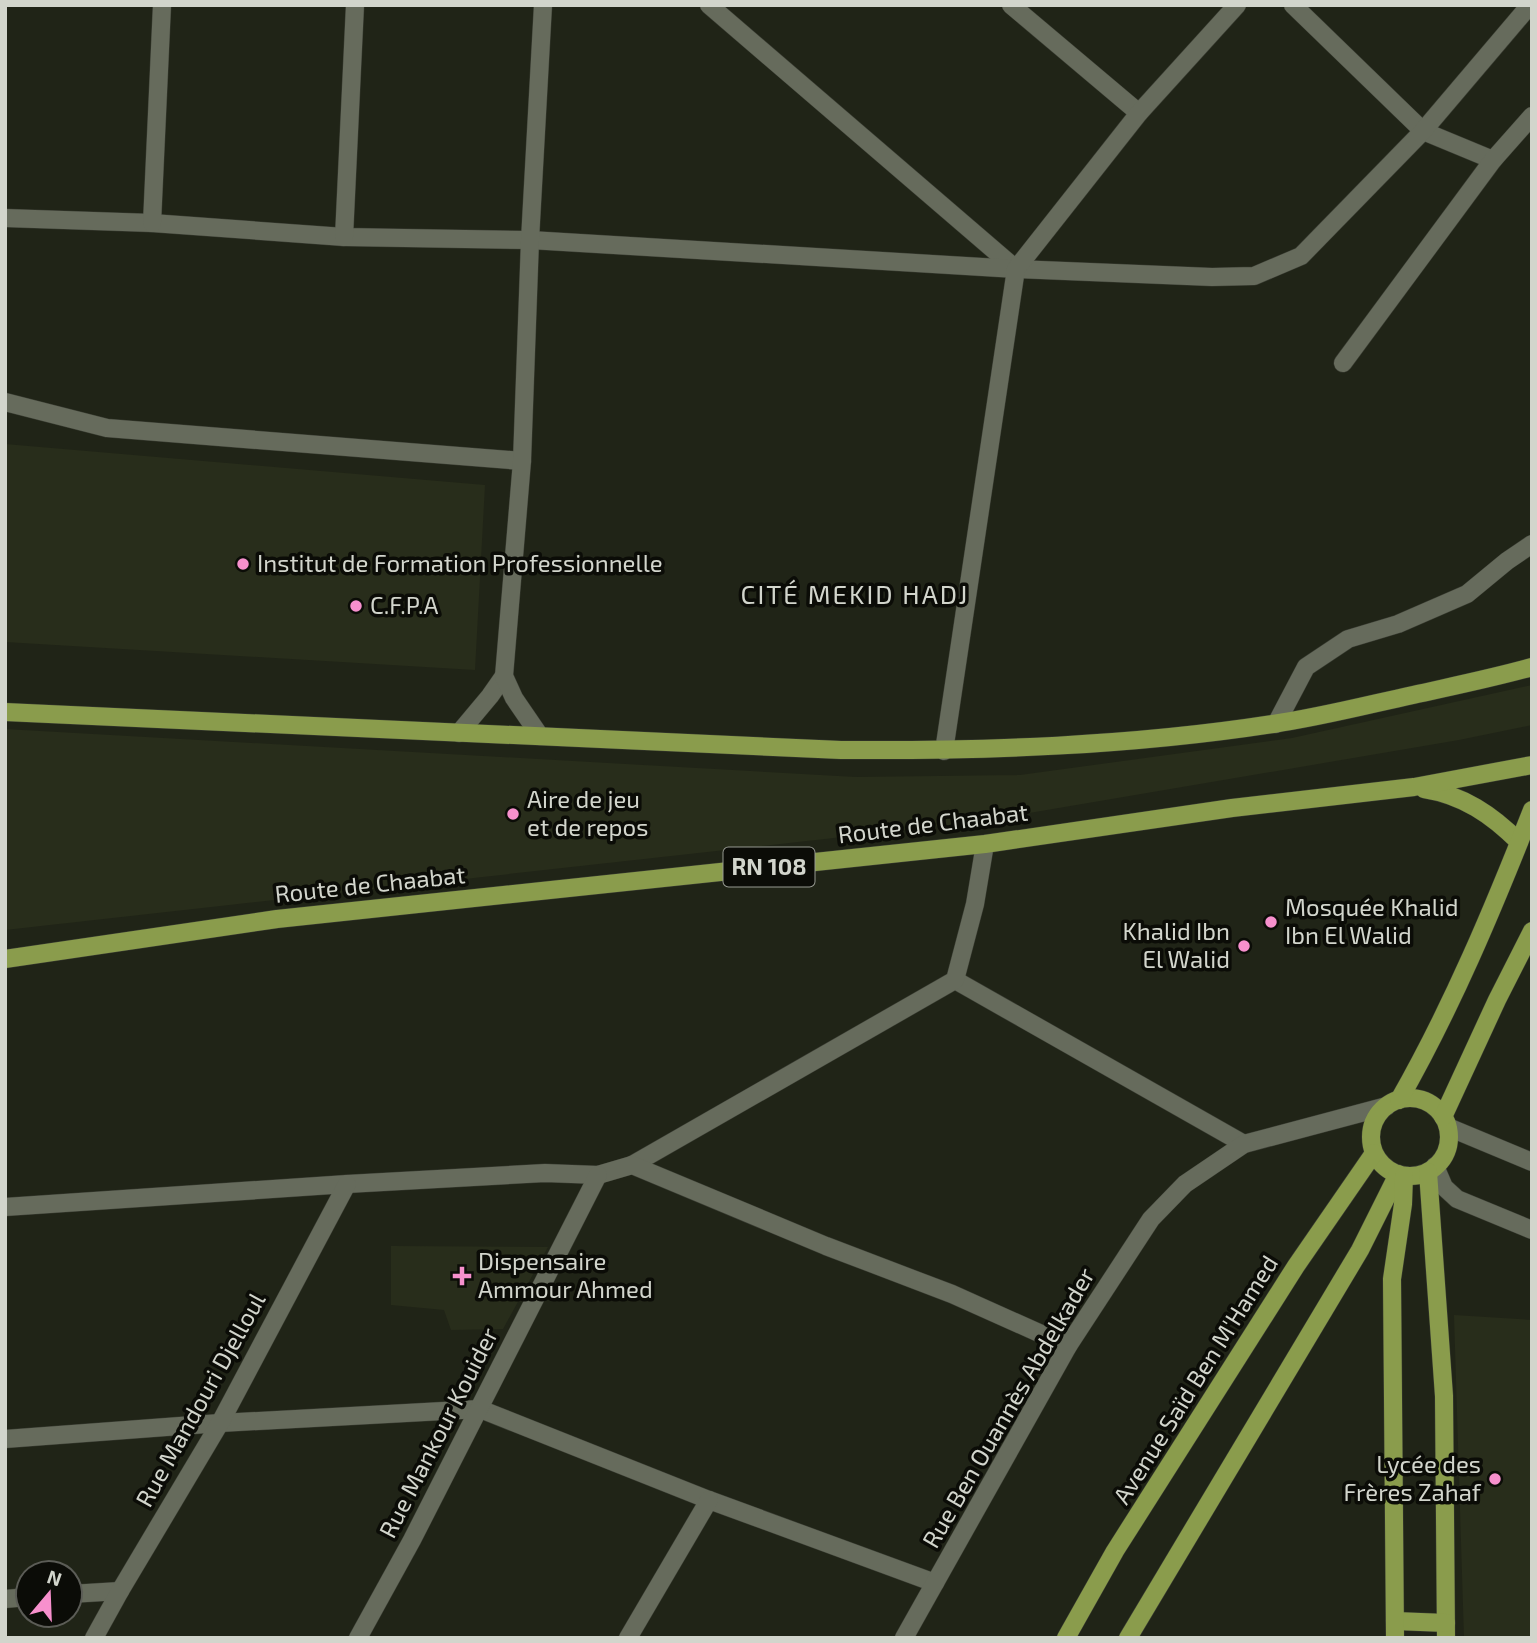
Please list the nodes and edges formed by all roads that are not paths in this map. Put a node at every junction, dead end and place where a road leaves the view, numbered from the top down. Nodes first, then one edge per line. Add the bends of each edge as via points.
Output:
1 (162, 5) edge
2 (355, 5) edge
3 (543, 5) edge
4 (709, 5) edge
5 (1011, 5) edge
6 (1237, 5) edge
7 (1293, 5) edge
8 (1530, 5) edge
9 (1139, 113) junction
10 (1532, 116) edge
11 (1423, 131) junction
12 (1493, 160) junction
13 (5, 218) edge
14 (152, 223) junction
15 (344, 237) junction
16 (530, 240) junction
17 (1016, 269) junction
18 (1343, 363) dead end
19 (5, 402) edge
20 (522, 461) junction
21 (1532, 544) edge
22 (1532, 667) edge
23 (504, 676) junction
24 (5, 712) edge
25 (1276, 724) junction
26 (459, 733) junction
27 (540, 736) junction
28 (944, 751) junction
29 (1532, 765) edge
30 (1414, 787) junction
31 (1532, 810) edge
32 (1519, 842) junction
33 (985, 844) junction
34 (1532, 931) edge
35 (5, 959) edge
36 (956, 980) junction
37 (1393, 1103) junction
38 (1446, 1122) junction
39 (1244, 1144) junction
40 (1374, 1153) junction
41 (1532, 1162) edge
42 (632, 1165) junction
43 (1432, 1169) junction
44 (598, 1175) junction
45 (1401, 1175) junction
46 (347, 1184) junction
47 (5, 1207) edge
48 (1532, 1230) edge
49 (1068, 1346) junction
50 (480, 1409) junction
51 (220, 1423) junction
52 (5, 1440) edge
53 (709, 1500) junction
54 (935, 1583) junction
55 (120, 1591) junction
56 (84, 1593) edge
57 (1395, 1630) edge
58 (1446, 1631) edge
59 (94, 1638) edge
60 (358, 1638) edge
61 (628, 1638) edge
62 (904, 1638) edge
63 (1066, 1638) edge
64 (1128, 1638) edge

1 - 14 street
2 - 15 street
3 - 16 street
4 - 17 street
5 - 9 street
6 - 9 street
7 - 11 street
8 - 11 street
9 - 17 street
10 - 12 street
11 - 12 street
11 - 17 street via 1301,256 1254,276
12 - 18 street
13 - 14 street
14 - 15 street
15 - 16 street
16 - 17 street
16 - 20 street
17 - 28 street
19 - 20 street via 107,428
20 - 23 street
21 - 25 street via 1467,594 1398,624 1348,639 1306,667
22 - 25 main road
23 - 26 street
23 - 27 street via 513,698
24 - 26 main road
25 - 28 main road via 1114,742
26 - 27 main road
27 - 28 main road
29 - 30 main road, Route de Chaabat / RN 108
30 - 32 main road via 1438,791 1483,810
30 - 33 main road, Route de Chaabat / RN 108
31 - 32 main road
32 - 37 main road via 1434,1033
33 - 35 main road, Route de Chaabat / RN 108 via 277,919
33 - 36 street
34 - 38 main road via 1497,1000
36 - 39 street
36 - 42 street
37 - 38 main road via 1412,1098 1424,1101
37 - 39 street, Rue Ben Ouannès Abdelkader
37 - 40 main road via 1372,1127
38 - 41 street
38 - 43 main road via 1448,1149
39 - 49 street, Rue Ben Ouannès Abdelkader via 1185,1184 1151,1219
40 - 45 main road via 1388,1170
40 - 63 main road, Avenue Saïd Ben M'Hamed via 1296,1266 1115,1551
42 - 44 street
42 - 49 street via 952,1294
43 - 45 main road via 1421,1175
43 - 48 street via 1457,1199
43 - 58 main road via 1444,1396
44 - 46 street via 545,1173
44 - 50 street, Rue Mankour Kouider
45 - 57 main road via 1403,1204 1392,1279
45 - 64 main road
46 - 47 street
46 - 51 street, Rue Mandouri Djelloul
49 - 54 street, Rue Ben Ouannès Abdelkader
50 - 51 street
50 - 53 street
50 - 60 street, Rue Mankour Kouider
51 - 52 street
51 - 55 street, Rue Mandouri Djelloul
53 - 54 street
53 - 61 street
54 - 62 street, Rue Ben Ouannès Abdelkader
55 - 56 street
55 - 59 street, Rue Mandouri Djelloul
57 - 58 main road

